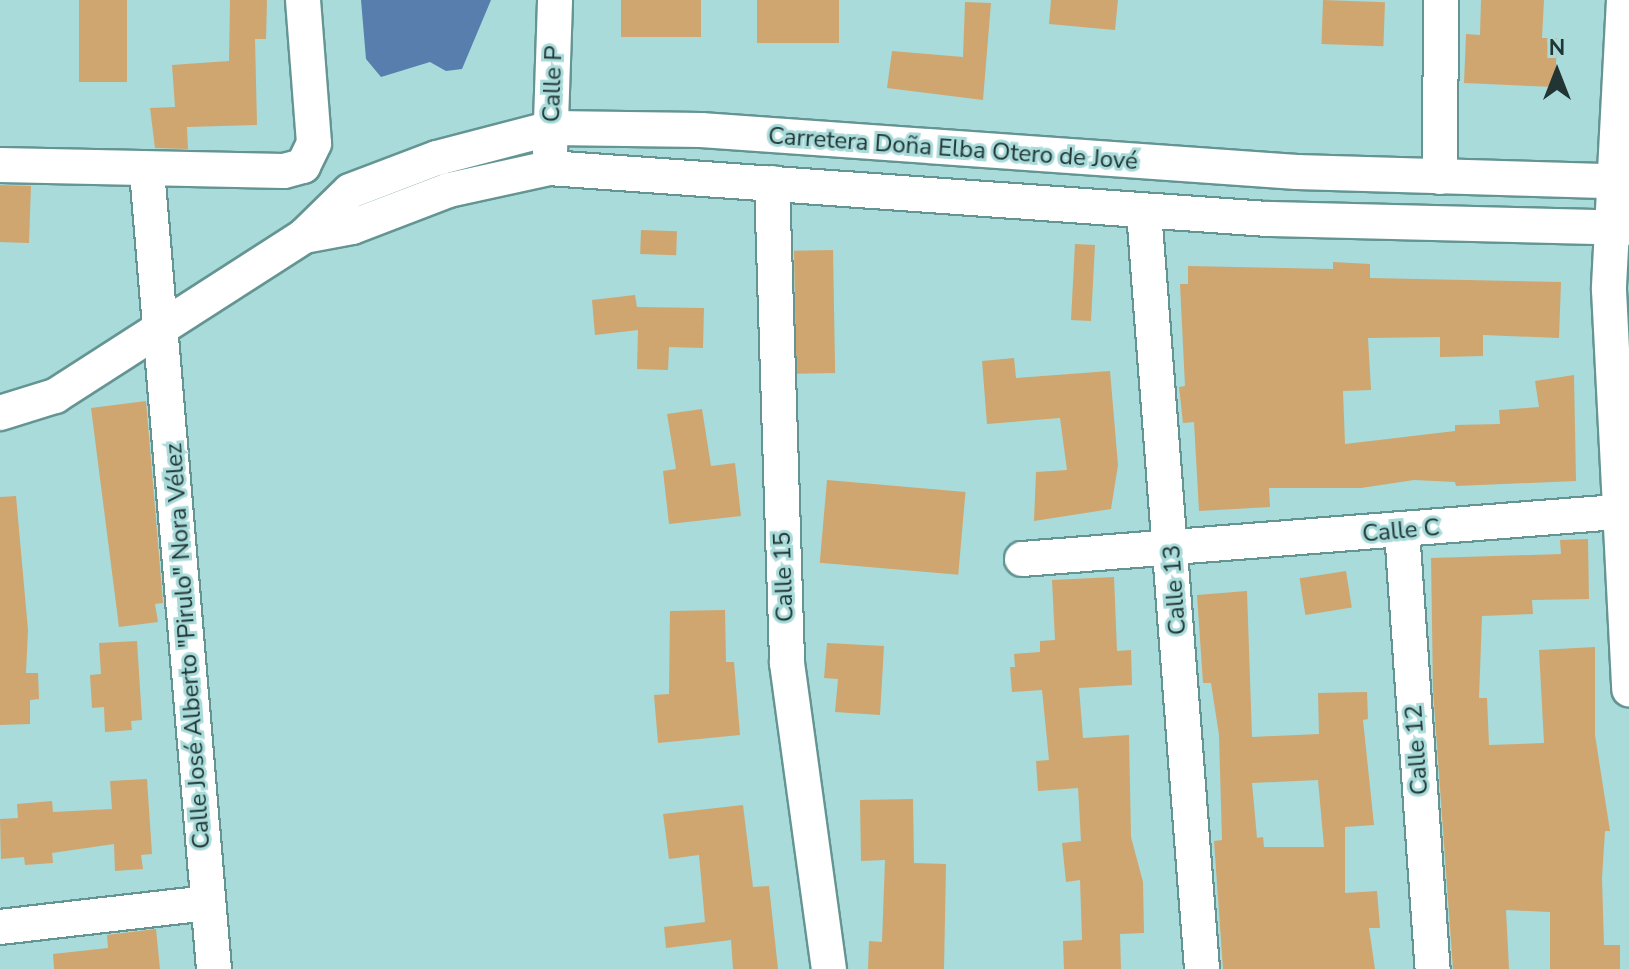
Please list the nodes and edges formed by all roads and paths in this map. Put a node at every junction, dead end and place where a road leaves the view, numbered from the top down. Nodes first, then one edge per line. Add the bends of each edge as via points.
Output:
1 (303, 0) edge
2 (555, 0) edge
3 (1441, 0) edge
4 (1624, 0) edge
5 (552, 128) junction
6 (0, 165) edge
7 (549, 168) junction
8 (147, 171) junction
9 (1440, 177) junction
10 (1623, 182) edge
11 (772, 183) junction
12 (1144, 212) junction
13 (1619, 228) edge
14 (304, 236) junction
15 (163, 323) junction
16 (0, 413) edge
17 (1624, 511) edge
18 (1402, 531) junction
19 (1172, 549) junction
20 (1022, 559) dead end
21 (1629, 689) edge
22 (208, 903) junction
23 (0, 927) edge
24 (214, 969) edge
25 (829, 969) edge
26 (1202, 969) edge
27 (1433, 969) edge

1 - 8 street via 314,143 303,166 284,171
2 - 5 street, Calle P
3 - 9 street
4 - 10 street
5 - 7 street, Calle P
5 - 9 street, Carretera Doña Elba Otero de Jové via 701,130 1218,168
5 - 14 street, Carretera Doña Elba Otero de Jové via 437,158 350,191
6 - 8 street
7 - 11 street, Carretera Doña Elba Otero de Jové
7 - 14 street, Carretera Doña Elba Otero de Jové via 449,190 352,227
8 - 15 street, Calle José Alberto "Pirulo" Nora Vélez
9 - 10 street, Carretera Doña Elba Otero de Jové
10 - 13 street
11 - 12 street, Carretera Doña Elba Otero de Jové
11 - 25 street, Calle 15 via 787,663
12 - 13 street, Carretera Doña Elba Otero de Jové
12 - 19 street, Calle 13
13 - 17 street
14 - 15 street, Carretera Doña Elba Otero de Jové
15 - 16 street, Carretera Doña Elba Otero de Jové via 55,396
15 - 22 street, Calle José Alberto "Pirulo" Nora Vélez
17 - 18 street, Calle C
17 - 21 street
18 - 19 street, Calle C
18 - 27 street, Calle 12
19 - 20 street, Calle C
19 - 26 street, Calle 13
22 - 23 street
22 - 24 street, Calle José Alberto "Pirulo" Nora Vélez

